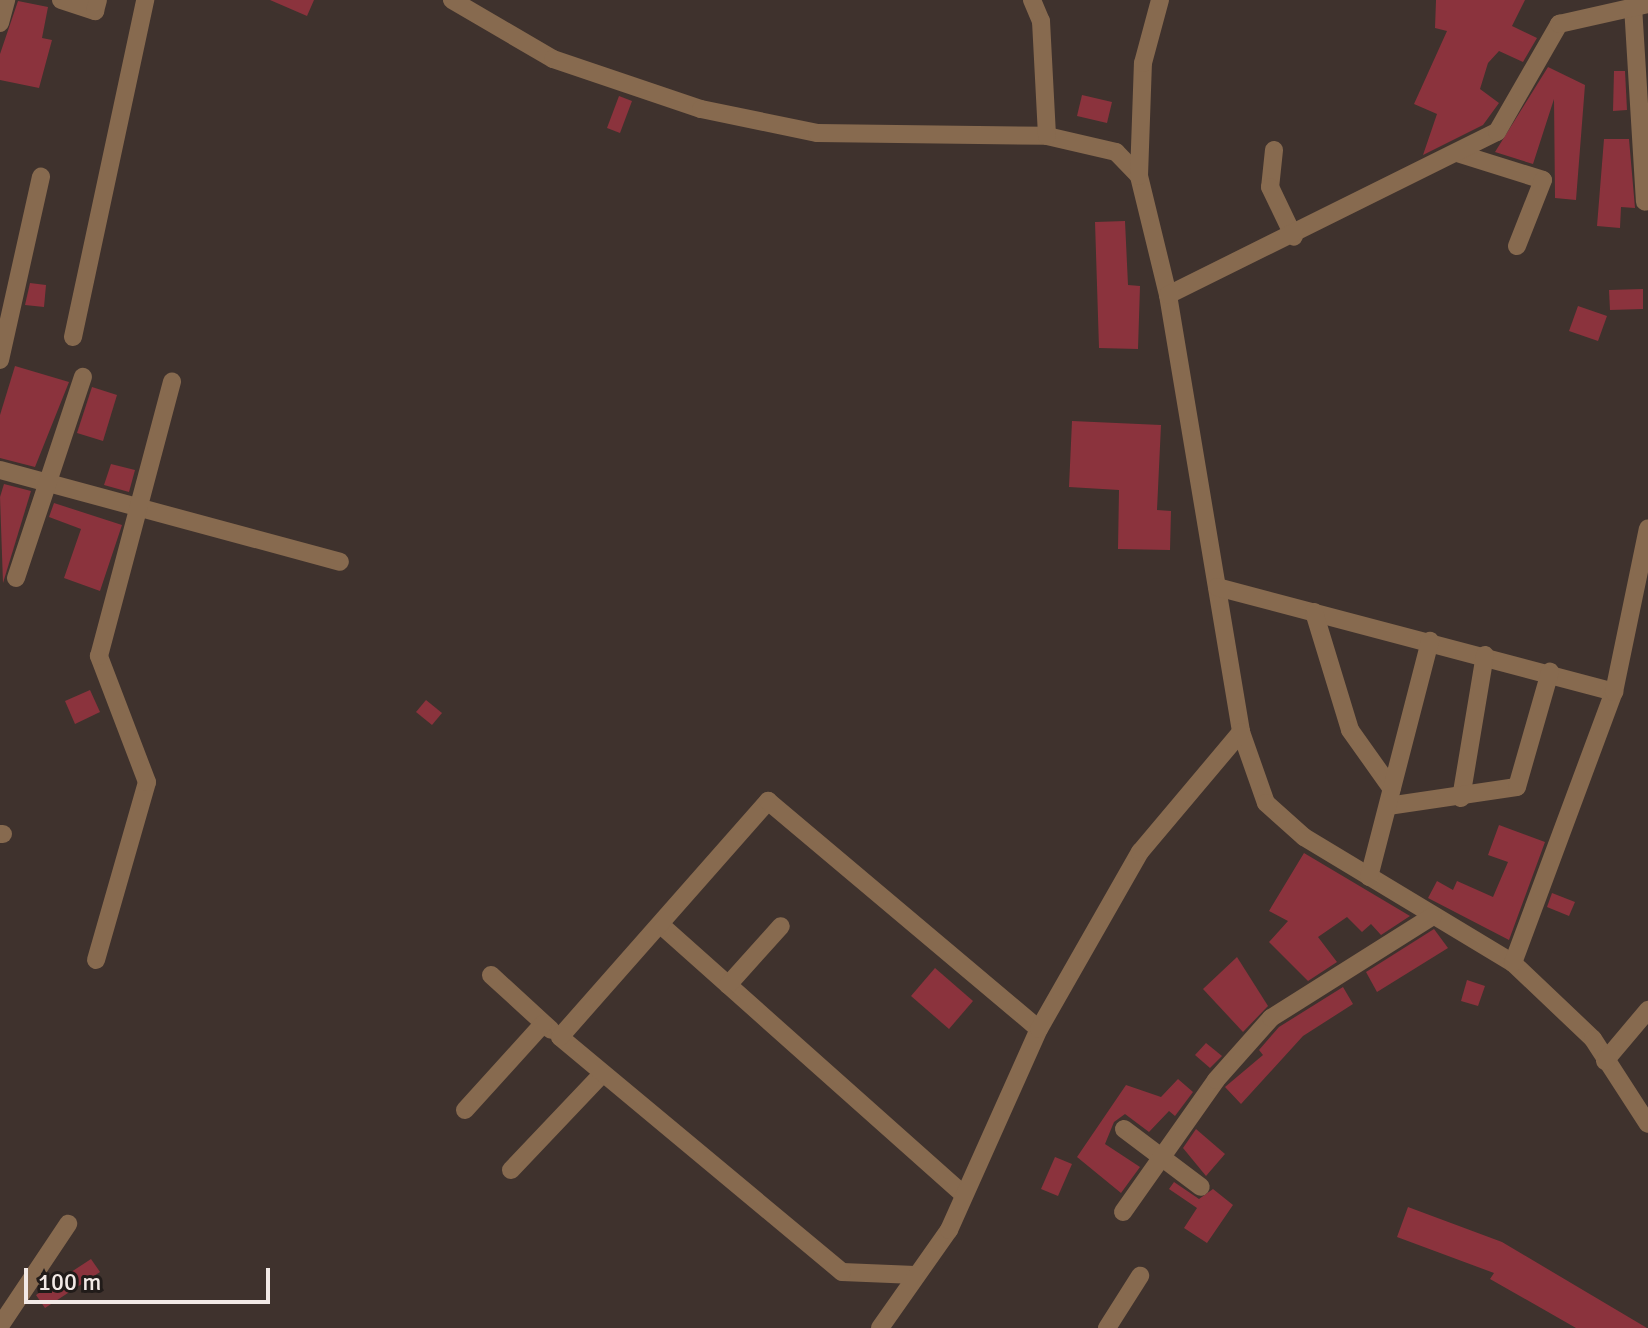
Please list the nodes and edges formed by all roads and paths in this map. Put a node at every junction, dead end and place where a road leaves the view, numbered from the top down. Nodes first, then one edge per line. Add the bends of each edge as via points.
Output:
1 (6, 0) edge
2 (61, 0) edge
3 (98, 0) edge
4 (145, 0) edge
5 (452, 0) edge
6 (1032, 0) edge
7 (1160, 0) edge
8 (1640, 5) edge
9 (0, 23) edge
10 (1047, 136) junction
11 (1274, 150) dead end
12 (1457, 153) junction
13 (1139, 176) junction
14 (41, 177) dead end
15 (1645, 202) dead end
16 (1294, 237) junction
17 (1517, 246) dead end
18 (1168, 295) junction
19 (73, 337) dead end
20 (0, 360) edge
21 (83, 377) dead end
22 (172, 382) dead end
23 (0, 470) edge
24 (44, 484) junction
25 (137, 509) junction
26 (1648, 528) edge
27 (340, 562) dead end
28 (16, 578) dead end
29 (1217, 587) junction
30 (1314, 612) junction
31 (1430, 641) junction
32 (1485, 655) junction
33 (1550, 672) junction
34 (1614, 692) junction
35 (1241, 732) junction
36 (1390, 797) junction
37 (1461, 798) junction
38 (1369, 877) junction
39 (1433, 916) junction
40 (662, 926) junction
41 (781, 926) dead end
42 (96, 960) dead end
43 (1513, 963) junction
44 (491, 975) dead end
45 (728, 985) junction
46 (1648, 1010) edge
47 (543, 1024) junction
48 (1039, 1029) junction
49 (560, 1037) junction
50 (1605, 1061) junction
51 (602, 1074) junction
52 (465, 1110) dead end
53 (1648, 1124) edge
54 (1124, 1129) dead end
55 (1163, 1155) junction
56 (511, 1170) dead end
57 (1201, 1187) dead end
58 (963, 1194) junction
59 (1123, 1212) dead end
60 (68, 1224) dead end
61 (915, 1275) junction
62 (1140, 1276) dead end
63 (0, 1326) edge
64 (880, 1328) edge
65 (1107, 1328) edge

1 - 9 street
2 - 3 street via 95,11
4 - 19 street
5 - 10 street via 553,59 701,109 817,133
6 - 10 street via 1041,21
7 - 13 street via 1143,63
8 - 12 street via 1559,24 1497,132
8 - 15 street
10 - 13 street via 1116,152
11 - 16 street via 1270,187
12 - 16 street
12 - 17 street via 1543,180
13 - 18 street
14 - 20 street
16 - 18 street
18 - 29 street
21 - 24 street
22 - 25 street
23 - 24 street
24 - 25 street
24 - 28 street
25 - 27 street
25 - 42 street via 99,656 141,758 145,805
26 - 34 street
29 - 30 street
29 - 35 street
30 - 31 street
30 - 36 street via 1350,730
31 - 32 street
31 - 36 street
32 - 33 street
32 - 37 street
33 - 34 street
33 - 37 street via 1523,779 1508,792
34 - 43 street
35 - 38 street via 1266,803
35 - 48 street via 1140,852
36 - 37 street
36 - 38 street
38 - 39 street
39 - 43 street
39 - 55 street via 1271,1018
40 - 45 street
40 - 48 street via 768,801
40 - 49 street
41 - 45 street
43 - 50 street via 1593,1039
44 - 47 street
45 - 58 street
46 - 50 street
47 - 49 street
47 - 52 street
48 - 58 street
49 - 51 street
50 - 53 street
51 - 56 street
51 - 61 street via 842,1272
54 - 55 street
55 - 57 street
55 - 59 street
58 - 61 street via 949,1230
60 - 63 street
61 - 64 street
62 - 65 street

